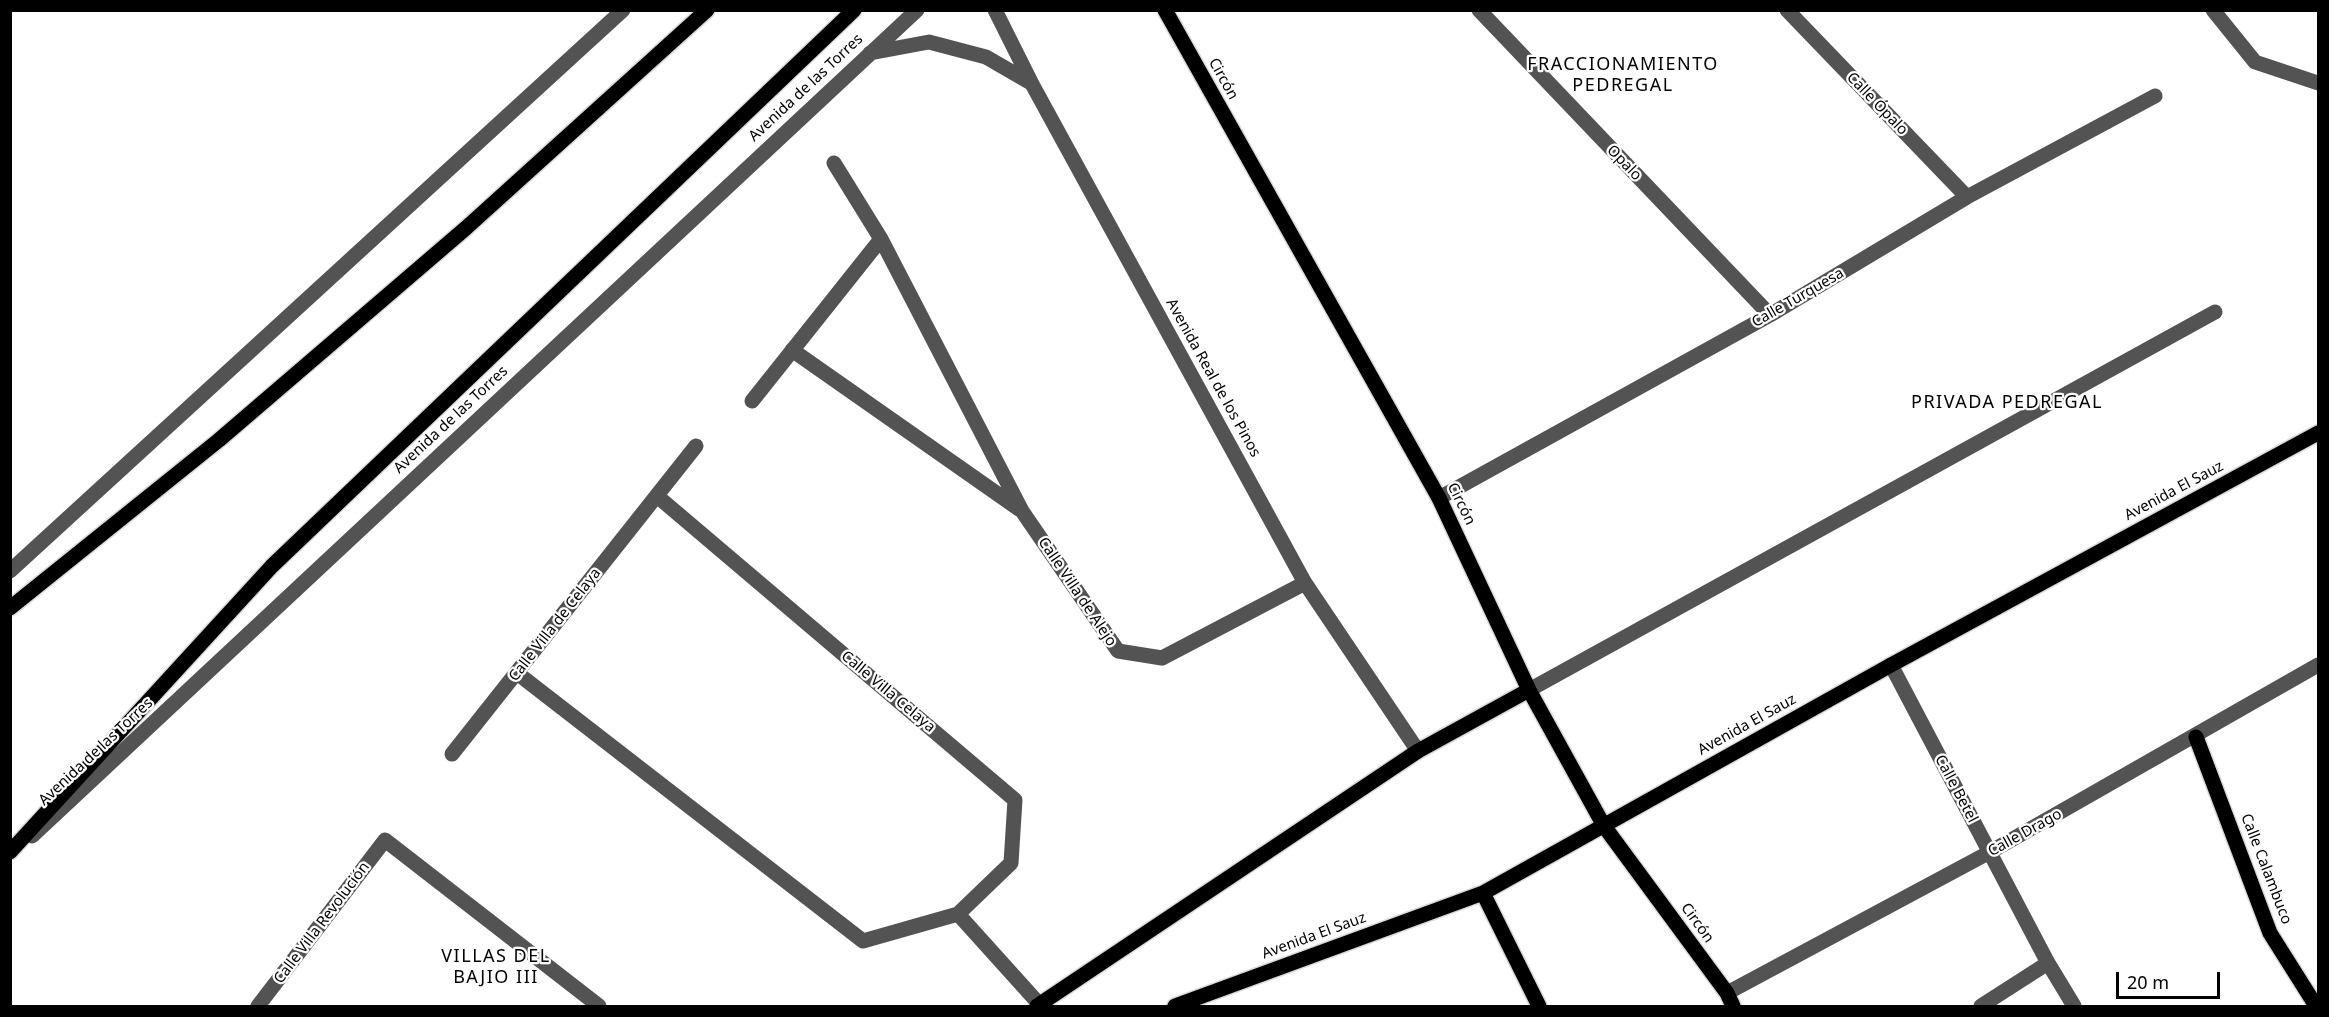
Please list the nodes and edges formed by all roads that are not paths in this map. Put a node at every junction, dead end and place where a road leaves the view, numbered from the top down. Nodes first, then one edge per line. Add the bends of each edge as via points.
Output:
1 (623, 10) edge
2 (707, 10) edge
3 (854, 10) edge
4 (917, 10) edge
5 (995, 10) edge
6 (1479, 10) edge
7 (1787, 10) edge
8 (2213, 10) edge
9 (1166, 12) edge
10 (870, 53) junction
11 (2319, 83) edge
12 (1032, 84) junction
13 (2155, 96) dead end
14 (834, 164) dead end
15 (1967, 197) junction
16 (881, 239) junction
17 (2215, 312) dead end
18 (1770, 315) junction
19 (792, 350) junction
20 (753, 401) dead end
21 (2319, 433) edge
22 (696, 446) dead end
23 (657, 496) junction
24 (1438, 498) junction
25 (1022, 511) junction
26 (10, 571) edge
27 (1305, 583) junction
28 (10, 608) edge
29 (2319, 665) edge
30 (1891, 666) junction
31 (517, 673) junction
32 (1529, 690) junction
33 (2196, 736) junction
34 (1418, 751) junction
35 (452, 754) dead end
36 (1604, 826) junction
37 (10, 852) edge
38 (1989, 852) junction
39 (10, 857) edge
40 (1483, 893) junction
41 (958, 914) junction
42 (2048, 963) junction
43 (1730, 1000) edge
44 (258, 1006) edge
45 (599, 1006) edge
46 (1038, 1006) edge
47 (1175, 1006) edge
48 (1539, 1006) edge
49 (1981, 1006) edge
50 (2074, 1006) edge
51 (2316, 1006) edge

1 - 26 street
2 - 28 main road via 466,228 237,425
3 - 37 main road, Avenida de las Torres via 272,566
4 - 10 street, Avenida de las Torres
5 - 12 street, Avenida Real de los Pinos
6 - 18 street, Opalo
7 - 15 street, Calle Ópalo
8 - 11 street via 2255,62
9 - 24 main road, Circón
10 - 12 street via 928,42 986,57
10 - 39 street, Avenida de las Torres
12 - 27 street, Avenida Real de los Pinos
13 - 15 street, Calle Turquesa
14 - 16 street, Calle Villa de Alejo
15 - 18 street, Calle Turquesa
16 - 19 street
16 - 25 street, Calle Villa de Alejo
17 - 32 street
18 - 24 street, Calle Turquesa
19 - 20 street
19 - 25 street, Calle Villa de Alejo
21 - 30 main road, Avenida El Sauz
22 - 23 street, Calle Villa de Celaya
23 - 31 street, Calle Villa de Celaya
23 - 41 street, Calle Villa Celaya via 1015,800 1011,864
24 - 32 main road, Circón
25 - 27 street, Calle Villa de Alejo via 1118,651 1161,658
27 - 34 street, Avenida Real de los Pinos
29 - 33 street, Calle Drago
30 - 36 main road, Avenida El Sauz
30 - 38 street, Calle Betel
31 - 35 street, Calle Villa de Celaya
31 - 41 street, Calle Villa Celaya via 863,941
32 - 34 main road
32 - 36 main road, Circón
33 - 38 street, Calle Drago
33 - 51 main road, Calle Calambuco via 2270,933
34 - 46 main road
36 - 40 main road, Avenida El Sauz
36 - 43 main road, Circón
38 - 42 street, Calle Betel
38 - 43 street, Calle Drago
40 - 47 main road, Avenida El Sauz
40 - 48 main road
41 - 46 street
42 - 49 street
42 - 50 street, Calle Betel
44 - 45 street, Calle Villa Revolución via 385,840

